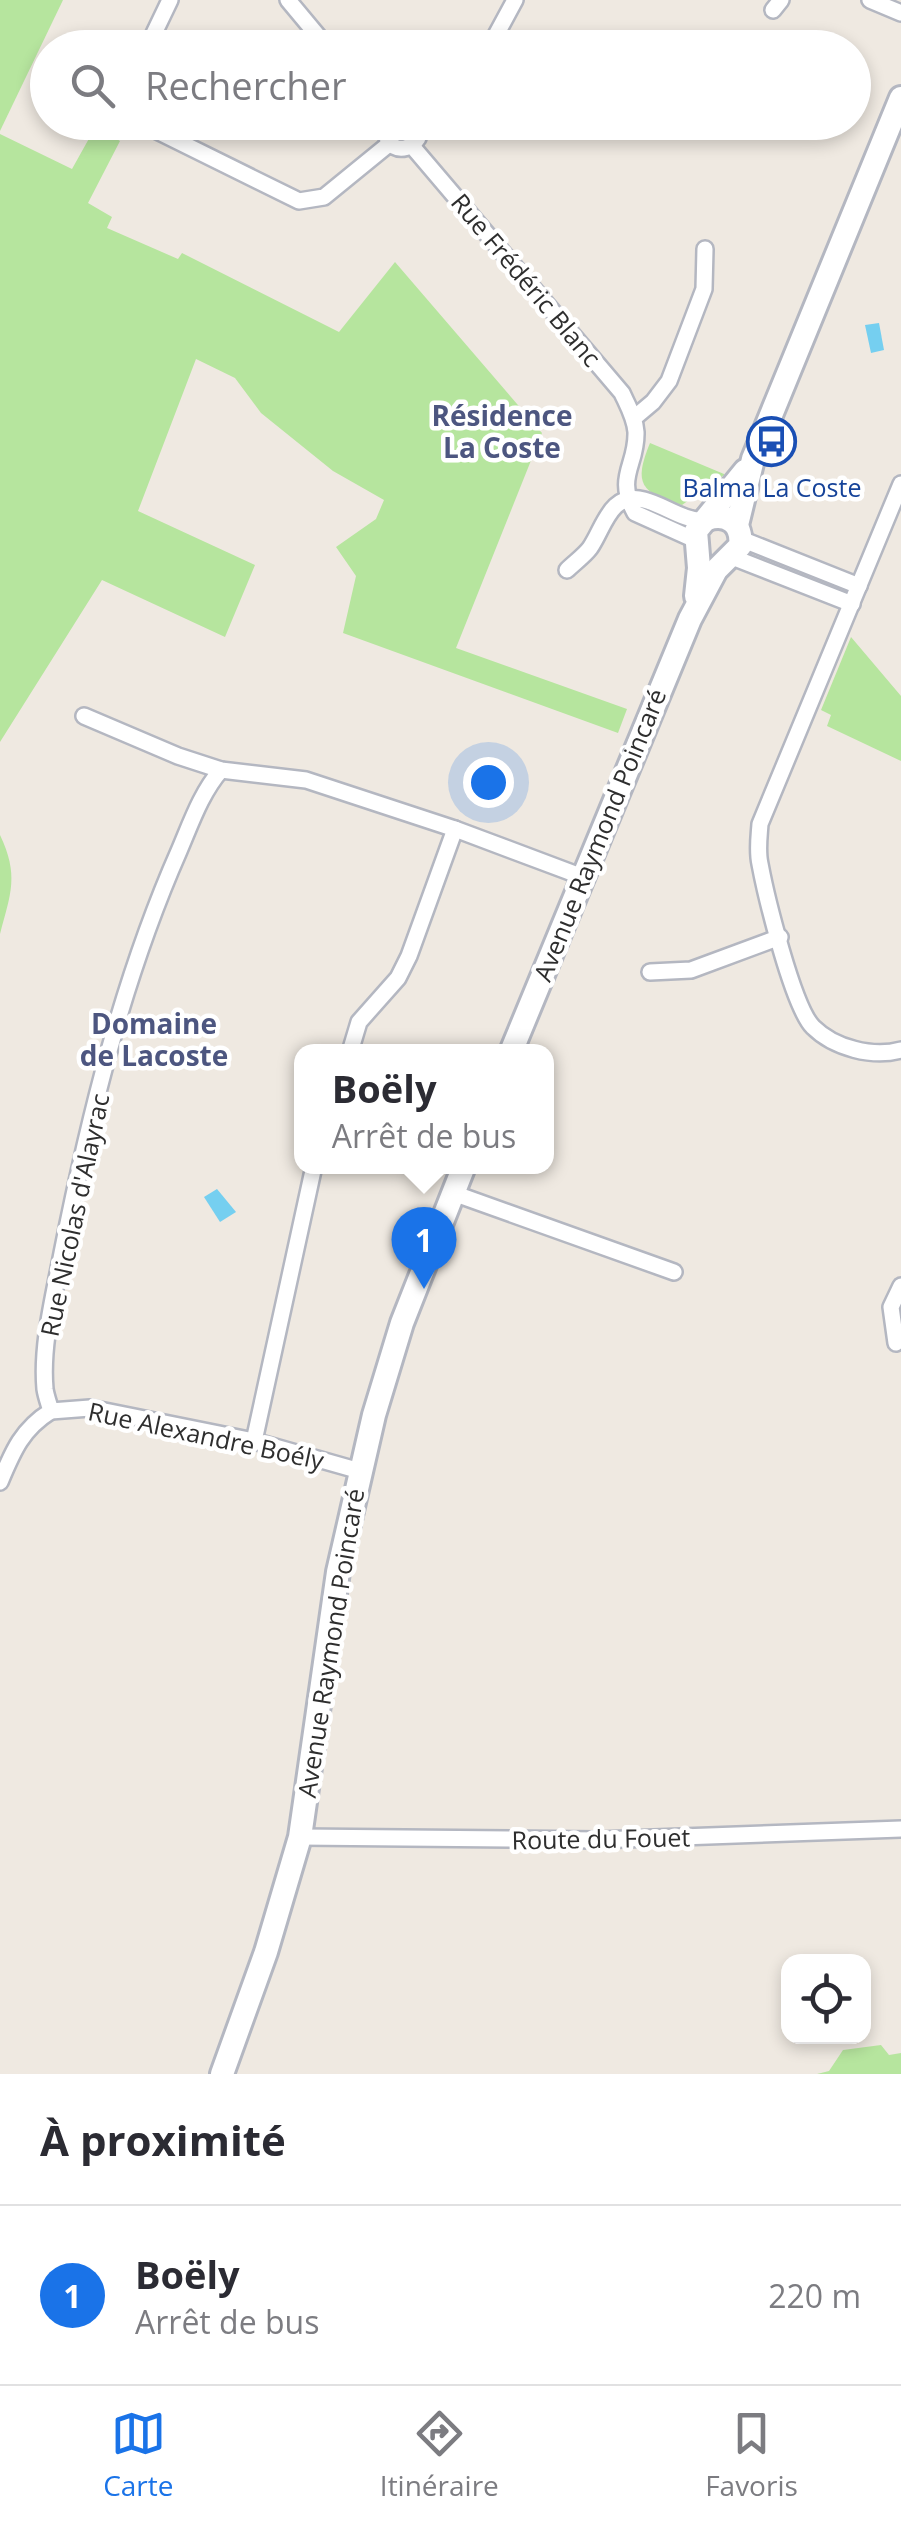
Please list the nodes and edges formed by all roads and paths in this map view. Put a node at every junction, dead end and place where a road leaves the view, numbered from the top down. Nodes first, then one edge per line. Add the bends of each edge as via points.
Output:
1 (170, 0) edge
2 (288, 0) edge
3 (515, 0) edge
4 (870, 0) edge
5 (901, 13) edge
6 (156, 30) edge
7 (313, 30) edge
8 (499, 30) edge
9 (901, 98) edge
10 (175, 140) edge
11 (387, 140) edge
12 (415, 140) edge
13 (389, 144) junction
14 (412, 146) junction
15 (704, 249) dead end
16 (634, 418) junction
17 (753, 460) junction
18 (901, 484) edge
19 (627, 499) junction
20 (700, 532) junction
21 (734, 546) junction
22 (567, 570) dead end
23 (859, 586) junction
24 (852, 604) junction
25 (690, 619) junction
26 (84, 716) dead end
27 (220, 770) junction
28 (456, 830) junction
29 (583, 877) junction
30 (780, 937) junction
31 (650, 972) dead end
32 (352, 1044) edge
33 (514, 1044) edge
34 (901, 1050) edge
35 (312, 1174) edge
36 (461, 1174) edge
37 (453, 1193) junction
38 (674, 1272) dead end
39 (901, 1286) edge
40 (896, 1343) dead end
41 (52, 1411) junction
42 (254, 1441) junction
43 (360, 1471) junction
44 (0, 1482) edge
45 (901, 1830) edge
46 (300, 1837) junction
47 (222, 2074) edge

1 - 6 street
2 - 7 street
3 - 8 street
4 - 5 street
9 - 17 main road, Avenue Raymond Poincaré
10 - 13 street via 299,201 324,196
11 - 13 street
12 - 14 street
13 - 14 street
14 - 16 street, Rue Frédéric Blanc via 622,393
15 - 16 street via 704,288 669,381
16 - 19 street
17 - 20 main road, Avenue Raymond Poincaré
17 - 21 main road, Avenue Raymond Poincaré
18 - 23 street
19 - 20 street via 635,513
19 - 22 street via 604,516 590,548
20 - 21 main road via 708,560
20 - 21 main road via 726,517
20 - 25 main road, Avenue Raymond Poincaré
21 - 23 street
21 - 24 street
21 - 25 main road, Avenue Raymond Poincaré
23 - 24 street
24 - 30 street via 760,824 759,861
25 - 29 main road, Avenue Raymond Poincaré
26 - 27 street
27 - 28 street via 306,780
27 - 41 street, Rue Nicolas d'Alayrac via 208,784 145,932 78,1178 54,1299 45,1392
28 - 29 street
28 - 32 street via 410,956 359,1022
29 - 33 main road, Avenue Raymond Poincaré
30 - 31 street via 691,970
30 - 34 street via 812,1026 858,1050
35 - 42 street
36 - 37 main road, Avenue Raymond Poincaré
37 - 38 street
37 - 43 main road, Avenue Raymond Poincaré via 394,1348
39 - 40 street via 891,1307
41 - 42 street, Rue Alexandre Boély via 90,1408
41 - 44 street via 19,1438
42 - 43 street, Rue Alexandre Boély
43 - 46 main road, Avenue Raymond Poincaré via 338,1572
45 - 46 street, Route du Fouet via 598,1840
46 - 47 main road, Avenue Raymond Poincaré

